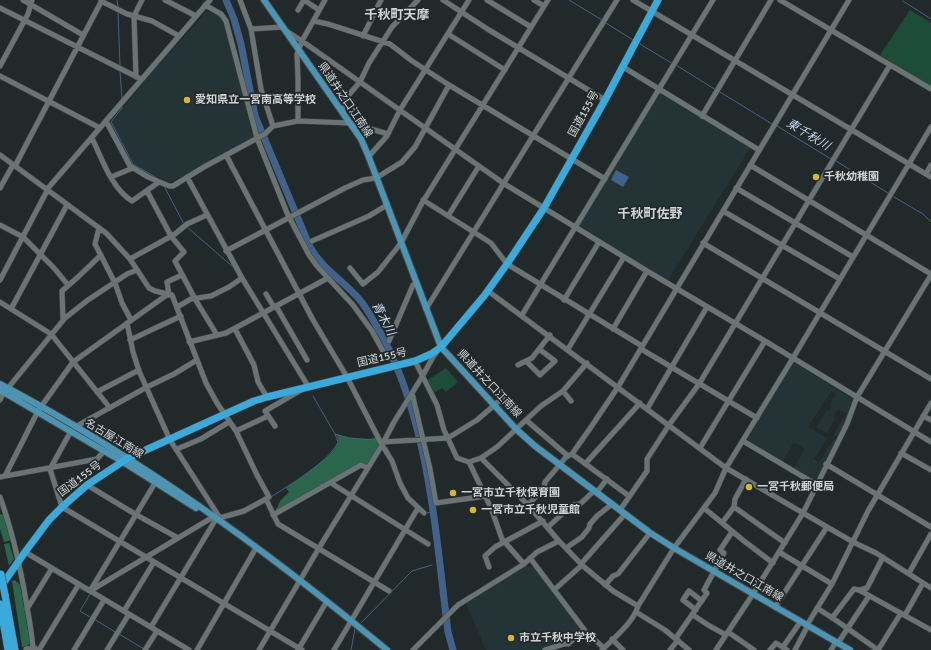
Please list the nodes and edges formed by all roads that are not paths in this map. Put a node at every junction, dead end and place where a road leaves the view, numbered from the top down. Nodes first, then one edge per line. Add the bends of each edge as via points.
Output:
1 (23, 0) edge
2 (101, 0) edge
3 (142, 0) edge
4 (165, 0) edge
5 (210, 0) edge
6 (240, 0) edge
7 (264, 0) edge
8 (304, 0) edge
9 (325, 0) edge
10 (381, 0) edge
11 (418, 0) edge
12 (443, 0) edge
13 (469, 0) edge
14 (487, 0) edge
15 (534, 0) edge
16 (548, 0) edge
17 (617, 0) edge
18 (633, 0) edge
19 (658, 0) edge
20 (661, 0) edge
21 (713, 0) edge
22 (771, 0) edge
23 (780, 0) edge
24 (849, 0) edge
25 (32, 2) edge
26 (205, 5) junction
27 (544, 6) junction
28 (0, 8) edge
29 (298, 10) dead end
30 (319, 10) junction
31 (462, 12) junction
32 (652, 12) junction
33 (134, 16) junction
34 (196, 16) junction
35 (24, 20) junction
36 (314, 21) junction
37 (531, 27) junction
38 (251, 28) junction
39 (284, 29) junction
40 (830, 30) junction
41 (448, 34) junction
42 (692, 34) junction
43 (83, 35) junction
44 (179, 36) junction
45 (364, 36) junction
46 (302, 41) junction
47 (383, 41) junction
48 (77, 47) junction
49 (518, 48) junction
50 (298, 50) junction
51 (736, 60) junction
52 (890, 65) junction
53 (0, 66) edge
54 (623, 67) junction
55 (426, 70) junction
56 (505, 70) junction
57 (0, 76) edge
58 (138, 78) junction
59 (568, 78) junction
60 (360, 82) junction
61 (449, 85) junction
62 (931, 89) edge
63 (659, 90) junction
64 (792, 94) junction
65 (605, 100) junction
66 (48, 102) junction
67 (483, 105) junction
68 (400, 110) junction
69 (343, 113) junction
70 (702, 116) junction
71 (106, 121) junction
72 (298, 121) junction
73 (350, 122) junction
74 (274, 126) junction
75 (931, 126) edge
76 (425, 127) junction
77 (100, 128) junction
78 (850, 130) junction
79 (388, 134) junction
80 (533, 135) junction
81 (92, 138) junction
82 (257, 138) junction
83 (455, 149) junction
84 (759, 150) junction
85 (0, 155) edge
86 (226, 155) junction
87 (368, 155) junction
88 (572, 159) junction
89 (909, 164) junction
90 (750, 165) junction
91 (931, 165) edge
92 (14, 166) junction
93 (479, 166) junction
94 (133, 168) junction
95 (926, 174) junction
96 (111, 177) junction
97 (187, 177) junction
98 (931, 177) edge
99 (376, 178) junction
100 (604, 179) junction
101 (159, 182) junction
102 (503, 183) junction
103 (0, 188) edge
104 (736, 188) junction
105 (47, 191) junction
106 (147, 191) junction
107 (423, 200) junction
108 (808, 200) junction
109 (67, 205) junction
110 (387, 205) junction
111 (544, 208) junction
112 (723, 211) junction
113 (207, 215) junction
114 (448, 216) junction
115 (289, 218) junction
116 (795, 223) junction
117 (0, 225) edge
118 (576, 227) junction
119 (99, 228) junction
120 (265, 230) junction
121 (473, 232) junction
122 (867, 235) junction
123 (171, 236) junction
124 (23, 237) junction
125 (312, 241) dead end
126 (599, 242) junction
127 (401, 243) junction
128 (703, 243) junction
129 (782, 245) junction
130 (226, 251) junction
131 (40, 253) junction
132 (101, 255) junction
133 (624, 257) junction
134 (853, 258) junction
135 (130, 259) junction
136 (507, 264) junction
137 (350, 268) dead end
138 (137, 270) junction
139 (647, 272) junction
140 (931, 274) edge
141 (182, 275) junction
142 (242, 278) junction
143 (328, 278) junction
144 (762, 278) junction
145 (0, 280) edge
146 (840, 280) junction
147 (115, 283) junction
148 (416, 283) junction
149 (539, 284) junction
150 (68, 285) junction
151 (677, 288) junction
152 (488, 291) junction
153 (299, 293) junction
154 (168, 294) junction
155 (266, 294) dead end
156 (195, 299) junction
157 (564, 300) junction
158 (0, 302) edge
159 (275, 306) junction
160 (177, 307) junction
161 (707, 307) junction
162 (11, 309) junction
163 (426, 309) junction
164 (263, 313) junction
165 (820, 313) junction
166 (522, 315) junction
167 (589, 315) junction
168 (181, 316) junction
169 (63, 320) junction
170 (129, 321) junction
171 (735, 323) junction
172 (235, 328) junction
173 (613, 329) junction
174 (51, 334) junction
175 (217, 335) junction
176 (550, 335) junction
177 (130, 340) junction
178 (389, 341) dead end
179 (765, 341) junction
180 (189, 342) junction
181 (441, 347) junction
182 (642, 348) junction
183 (539, 349) junction
184 (568, 349) junction
185 (885, 351) junction
186 (384, 353) dead end
187 (793, 358) junction
188 (197, 360) junction
189 (307, 360) dead end
190 (415, 361) junction
191 (526, 361) junction
192 (73, 362) junction
193 (587, 363) junction
194 (518, 365) dead end
195 (672, 367) junction
196 (139, 370) junction
197 (347, 377) junction
198 (422, 377) junction
199 (931, 379) edge
200 (0, 384) edge
201 (699, 384) junction
202 (308, 386) junction
203 (146, 387) junction
204 (618, 387) junction
205 (4, 390) edge
206 (97, 392) junction
207 (563, 392) junction
208 (412, 394) junction
209 (505, 396) dead end
210 (267, 397) junction
211 (857, 397) junction
212 (0, 400) edge
213 (571, 401) dead end
214 (728, 401) junction
215 (640, 403) junction
216 (931, 403) edge
217 (495, 404) junction
218 (110, 408) junction
219 (39, 409) junction
220 (647, 409) junction
221 (225, 414) junction
222 (268, 416) junction
223 (923, 416) junction
224 (757, 418) junction
225 (526, 420) junction
226 (931, 420) edge
227 (229, 422) junction
228 (669, 425) junction
229 (275, 426) dead end
230 (73, 429) junction
231 (516, 429) junction
232 (914, 431) junction
233 (236, 432) junction
234 (448, 438) junction
235 (424, 439) junction
236 (170, 440) junction
237 (743, 441) junction
238 (931, 442) edge
239 (383, 444) junction
240 (700, 448) junction
241 (177, 449) junction
242 (104, 451) junction
243 (901, 453) junction
244 (570, 455) junction
245 (481, 458) junction
246 (125, 460) junction
247 (469, 462) junction
248 (586, 464) junction
249 (826, 464) junction
250 (560, 465) junction
251 (50, 468) junction
252 (368, 468) junction
253 (726, 468) junction
254 (931, 470) edge
255 (2, 477) edge
256 (746, 479) junction
257 (607, 480) junction
258 (155, 483) junction
259 (331, 483) junction
260 (87, 484) junction
261 (817, 485) junction
262 (595, 491) junction
263 (877, 495) junction
264 (351, 496) junction
265 (486, 496) junction
266 (629, 496) junction
267 (0, 497) edge
268 (266, 499) junction
269 (612, 504) junction
270 (528, 505) junction
271 (62, 507) junction
272 (734, 507) junction
273 (418, 508) junction
274 (704, 508) junction
275 (622, 512) junction
276 (424, 513) dead end
277 (803, 513) junction
278 (135, 514) junction
279 (274, 515) junction
280 (217, 518) junction
281 (543, 521) junction
282 (722, 523) junction
283 (827, 527) junction
284 (931, 527) edge
285 (548, 528) junction
286 (406, 530) junction
287 (732, 532) junction
288 (650, 533) junction
289 (931, 534) edge
290 (178, 538) junction
291 (119, 541) junction
292 (559, 541) junction
293 (505, 542) junction
294 (852, 542) junction
295 (785, 543) junction
296 (428, 544) dead end
297 (256, 548) junction
298 (319, 548) junction
299 (566, 548) junction
300 (674, 548) junction
301 (24, 552) junction
302 (779, 552) junction
303 (147, 557) junction
304 (883, 557) junction
305 (530, 558) junction
306 (18, 562) junction
307 (154, 562) junction
308 (773, 563) junction
309 (524, 564) junction
310 (582, 565) junction
311 (803, 566) junction
312 (489, 567) dead end
313 (52, 568) junction
314 (714, 571) junction
315 (0, 572) edge
316 (909, 573) junction
317 (180, 577) junction
318 (300, 580) junction
319 (374, 582) junction
320 (923, 583) junction
321 (79, 584) junction
322 (832, 584) junction
323 (605, 585) junction
324 (0, 588) edge
325 (931, 588) edge
326 (554, 590) junction
327 (860, 590) junction
328 (90, 591) junction
329 (389, 591) dead end
330 (753, 594) junction
331 (869, 596) junction
332 (104, 600) junction
333 (327, 601) junction
334 (702, 601) junction
335 (0, 604) edge
336 (224, 604) junction
337 (638, 606) junction
338 (776, 607) junction
339 (817, 608) junction
340 (27, 610) junction
341 (636, 612) junction
342 (695, 612) junction
343 (126, 613) junction
344 (903, 614) junction
345 (832, 618) junction
346 (351, 621) junction
347 (804, 623) junction
348 (150, 627) junction
349 (847, 629) junction
350 (584, 630) junction
351 (931, 630) edge
352 (157, 631) junction
353 (271, 631) junction
354 (727, 633) junction
355 (677, 639) junction
356 (612, 640) junction
357 (837, 643) junction
358 (785, 648) edge
359 (26, 649) dead end
360 (33, 649) edge
361 (603, 649) edge
362 (8, 650) edge
363 (15, 650) edge
364 (39, 650) edge
365 (74, 650) edge
366 (107, 650) edge
367 (145, 650) edge
368 (189, 650) edge
369 (197, 650) edge
370 (260, 650) edge
371 (300, 650) edge
372 (334, 650) edge
373 (387, 650) edge
374 (413, 650) edge
375 (545, 650) edge
376 (623, 650) edge
377 (670, 650) edge
378 (689, 650) edge
379 (716, 650) edge
380 (754, 650) edge
381 (770, 650) edge
382 (795, 650) edge
383 (831, 650) edge
384 (850, 650) edge
385 (878, 650) edge

1 - 25 street
2 - 33 street
2 - 43 street
3 - 33 street
4 - 34 street
5 - 26 street
6 - 38 street
7 - 39 main road, 県道井之口江南線
8 - 29 street
8 - 30 street
9 - 30 street
10 - 45 street
11 - 47 street via 392,27
12 - 31 street
13 - 31 street
14 - 37 street
15 - 27 street
16 - 27 street
17 - 59 street
18 - 32 street
19 - 32 highway, 国道155号
20 - 32 highway, 国道155号
21 - 42 street
22 - 51 street
23 - 40 street
24 - 40 street
25 - 35 street
25 - 43 street
26 - 34 street
26 - 82 street via 221,14 226,21
27 - 37 street
28 - 35 street
30 - 36 street
31 - 41 street
31 - 49 street
32 - 42 street
32 - 54 highway, 国道155号
33 - 44 street via 152,21
33 - 58 street
34 - 44 street
35 - 48 street
35 - 53 street
36 - 45 street
36 - 46 street
37 - 49 street
38 - 39 street
38 - 74 street via 261,89
39 - 46 street
39 - 50 main road, 県道井之口江南線
40 - 52 street
40 - 64 street
41 - 55 street
41 - 56 street
42 - 51 street
42 - 63 street
43 - 48 street
44 - 58 street
45 - 47 street
46 - 50 street
46 - 60 street
47 - 55 street
47 - 60 street
48 - 58 street
48 - 66 street
49 - 56 street
49 - 59 street
50 - 69 main road, 県道井之口江南線
50 - 72 street
51 - 64 street
51 - 70 street
52 - 62 street
52 - 78 street
54 - 63 street
54 - 65 highway, 国道155号
55 - 61 street
55 - 68 street
56 - 67 street
57 - 66 street
58 - 71 street
59 - 65 street
59 - 80 street
60 - 68 street
60 - 69 street via 346,98
61 - 67 street
61 - 76 street
63 - 70 street
63 - 100 street
64 - 78 street
64 - 84 street
65 - 88 highway, 国道155号
66 - 77 street
66 - 92 street
67 - 80 street
67 - 83 street
68 - 76 street
68 - 79 street
69 - 73 main road, 県道井之口江南線
70 - 84 street
71 - 77 street
71 - 94 street
72 - 73 street
72 - 74 street
73 - 79 street
73 - 87 main road, 県道井之口江南線
74 - 82 street
75 - 89 street
76 - 83 street
76 - 99 street via 415,147 402,162
77 - 81 street
78 - 89 street
78 - 108 street
79 - 87 street
80 - 88 street
80 - 102 street
81 - 96 street
81 - 105 street
82 - 86 street
82 - 115 street
83 - 93 street
83 - 107 street
84 - 90 street
85 - 92 street
86 - 97 street
86 - 120 street
87 - 99 main road, 県道井之口江南線
88 - 100 street
88 - 111 highway, 国道155号
89 - 95 street
89 - 122 street
90 - 104 street
90 - 108 street
91 - 95 street
92 - 103 street
92 - 105 street
93 - 102 street
93 - 114 street
94 - 96 street
94 - 101 street
95 - 98 street
96 - 106 street via 120,191 132,201
97 - 101 street via 173,186
97 - 113 street
99 - 110 main road, 県道井之口江南線
99 - 115 street via 363,180 345,188
100 - 118 street
101 - 106 street
102 - 111 street
102 - 121 street
104 - 112 street
104 - 116 street
105 - 109 street
105 - 124 street
106 - 123 street
107 - 114 street
107 - 127 street
108 - 116 street
108 - 122 street
109 - 119 street
109 - 131 street
110 - 125 street via 369,216
110 - 127 main road, 県道井之口江南線
111 - 118 street
111 - 136 highway, 国道155号
112 - 128 street
112 - 129 street
113 - 123 street via 187,224
113 - 130 street
114 - 121 street
115 - 120 street
115 - 143 street via 309,255
116 - 129 street
116 - 134 street
117 - 124 street
118 - 126 street
118 - 149 street
119 - 132 street via 95,244
119 - 135 street
120 - 130 street
120 - 153 street
121 - 136 street via 491,243
121 - 163 street
122 - 134 street
122 - 140 street
123 - 135 street
123 - 141 street via 184,252 175,261
124 - 131 street
124 - 145 street
126 - 133 street
126 - 157 street
127 - 137 street via 378,272 363,284
127 - 148 main road, 県道井之口江南線
128 - 144 street
128 - 151 street
129 - 144 street
129 - 146 street
130 - 142 street
131 - 150 street
131 - 162 street
132 - 147 street
132 - 150 street
133 - 139 street
133 - 167 street
134 - 146 street
135 - 138 street
136 - 149 street
136 - 152 highway, 国道155号
138 - 147 street
138 - 154 street via 149,288 155,292
139 - 151 street
139 - 173 street
140 - 185 street
141 - 154 street via 167,282
141 - 156 street
142 - 156 street via 211,296
142 - 164 street
143 - 153 street
143 - 186 street via 353,305
144 - 165 street
144 - 171 street
146 - 165 street
147 - 169 street
147 - 170 street
148 - 163 main road, 県道井之口江南線
148 - 178 street
149 - 157 street
149 - 166 street
150 - 169 street via 62,290
151 - 161 street
151 - 182 street
152 - 166 street
152 - 181 highway, 国道155号
153 - 159 street
153 - 197 street
154 - 160 street via 172,295
154 - 170 street
155 - 159 street
156 - 160 street
156 - 175 street
157 - 167 street
158 - 162 street
159 - 164 street
159 - 189 street
160 - 168 street
161 - 171 street
161 - 195 street
162 - 174 street
163 - 181 main road, 県道井之口江南線
164 - 172 street
164 - 202 street
165 - 185 street
165 - 187 street
166 - 176 street
167 - 173 street
167 - 184 street
168 - 177 street
168 - 180 street
169 - 174 street
170 - 177 street
170 - 192 street
171 - 179 street
171 - 201 street
172 - 175 street
172 - 210 street
173 - 182 street
174 - 192 street
174 - 205 street
175 - 180 street
176 - 183 street
176 - 184 street
177 - 196 street
179 - 187 street
179 - 214 street
180 - 188 street
181 - 190 highway, 国道155号
181 - 198 street
181 - 217 main road, 県道井之口江南線
182 - 195 street
182 - 204 street
183 - 191 street
183 - 191 street via 555,361 540,375
184 - 193 street
185 - 199 street
185 - 211 street
187 - 211 street
187 - 224 street
188 - 203 street
188 - 221 street via 206,383
190 - 197 highway, 国道155号
190 - 198 street
191 - 194 street
192 - 206 street
192 - 219 street
193 - 204 street
193 - 207 street
195 - 201 street
195 - 220 street
196 - 203 street
196 - 206 street
197 - 202 highway, 国道155号
197 - 239 street
198 - 208 street
198 - 234 street via 437,405
200 - 205 main road, 名古屋江南線
201 - 214 street
201 - 228 street
202 - 210 highway, 国道155号
202 - 222 street via 265,411
203 - 218 street
203 - 236 street
204 - 215 street
204 - 244 street
205 - 212 street
205 - 219 main road, 名古屋江南線
206 - 218 street
207 - 213 street
207 - 225 street via 541,406
208 - 235 street
208 - 239 street
209 - 217 street
210 - 221 highway, 国道155号
211 - 232 street
211 - 249 street via 847,424
214 - 224 street
214 - 240 street
215 - 220 street
215 - 248 street
216 - 223 street
217 - 231 main road, 県道井之口江南線
217 - 234 street
218 - 230 street
219 - 230 main road, 名古屋江南線
219 - 255 street
220 - 228 street
221 - 227 street
221 - 236 highway, 国道155号
222 - 229 street
222 - 233 street
223 - 226 street
223 - 232 street
224 - 237 street
225 - 231 street
225 - 244 street
227 - 233 street
227 - 241 street via 201,439
228 - 240 street
228 - 266 street via 647,459 647,471
230 - 242 main road, 名古屋江南線
230 - 246 main road, 名古屋江南線
230 - 251 street
231 - 245 street
231 - 250 main road, 県道井之口江南線
232 - 238 street
232 - 243 street
233 - 268 street via 269,497
234 - 235 street
234 - 247 street via 458,458
235 - 239 street
235 - 265 street via 436,503
236 - 241 street
236 - 246 highway, 国道155号
237 - 253 street
237 - 261 street
239 - 252 street
239 - 273 street via 408,498
240 - 253 street
241 - 280 street
242 - 246 main road, 名古屋江南線
242 - 251 street via 97,459
243 - 254 street
243 - 263 street
244 - 248 street
244 - 250 street
245 - 247 street
245 - 270 street
246 - 258 main road, 名古屋江南線
246 - 260 highway, 国道155号
246 - 280 main road, 名古屋江南線 via 169,485
247 - 265 street
248 - 257 street
249 - 261 street
249 - 263 street
250 - 262 main road, 県道井之口江南線
250 - 270 street
251 - 255 street
251 - 271 street
252 - 259 street via 361,465
252 - 264 street
253 - 256 street
253 - 274 street via 715,493
256 - 272 street via 735,499
256 - 277 street
257 - 262 street
257 - 266 street
258 - 278 street
258 - 280 main road, 名古屋江南線 via 207,515
259 - 264 street
259 - 279 street
260 - 271 highway, 国道155号
260 - 278 street
261 - 277 street
262 - 269 main road, 県道井之口江南線
262 - 285 street via 580,504 568,508
263 - 284 street
263 - 294 street
264 - 286 street
264 - 298 street
265 - 293 street
266 - 275 street
267 - 306 street via 8,517
268 - 279 street
268 - 280 street via 244,511
269 - 275 main road, 県道井之口江南線
269 - 299 street via 597,516 582,537
270 - 281 street
271 - 291 street
271 - 301 highway, 国道155号
272 - 282 street
272 - 295 street
273 - 276 street
273 - 286 street
274 - 282 street
274 - 300 street
275 - 288 main road, 県道井之口江南線
275 - 310 street
277 - 283 street
277 - 295 street
278 - 290 street
278 - 291 street
279 - 298 street via 278,524
280 - 290 street
280 - 297 main road, 名古屋江南線
280 - 317 street
281 - 285 street
281 - 293 street
282 - 287 street
283 - 294 street
283 - 311 street
285 - 292 street
286 - 296 street
286 - 319 street
287 - 308 street
287 - 314 street via 720,550 724,553
288 - 300 main road, 県道井之口江南線
288 - 323 street via 618,574
289 - 316 street
290 - 303 street
291 - 303 street
291 - 328 street
292 - 299 street
292 - 305 street
293 - 309 street
293 - 312 street via 485,556
294 - 304 street
294 - 322 street
295 - 302 street
297 - 318 main road, 名古屋江南線
297 - 336 street
298 - 318 street
298 - 319 street
299 - 310 street
300 - 314 main road, 県道井之口江南線
300 - 337 street
301 - 306 highway, 国道155号
301 - 313 street
302 - 308 street
302 - 311 street
303 - 307 street
303 - 328 street
304 - 316 street
304 - 327 street via 867,588
305 - 309 street
305 - 326 street
306 - 324 highway, 国道155号
306 - 340 street
307 - 317 street
307 - 343 street
308 - 330 street
309 - 374 street via 458,605
310 - 323 street
310 - 326 street
311 - 322 street
311 - 338 street
313 - 321 street
313 - 340 street
314 - 330 main road, 県道井之口江南線
314 - 334 street via 704,590 707,593
315 - 363 highway, bridge
316 - 320 street
317 - 336 street
317 - 348 street
318 - 333 main road, 名古屋江南線
318 - 353 street
319 - 329 street
319 - 346 street
320 - 325 street
320 - 344 street
321 - 328 street
321 - 364 street
322 - 339 street
323 - 337 street
326 - 350 street
327 - 331 street
327 - 345 street via 854,589
328 - 332 street
330 - 338 main road, 県道井之口江南線
330 - 354 street
331 - 344 street
331 - 349 street
332 - 343 street
332 - 365 street
333 - 346 main road, 名古屋江南線
333 - 371 street
334 - 342 street
334 - 342 street via 689,591 683,600
335 - 362 highway
336 - 353 street
336 - 369 street
337 - 341 street
338 - 347 main road, 県道井之口江南線
339 - 345 street
339 - 347 street
340 - 360 street
341 - 355 street
341 - 356 street
342 - 354 street via 708,625
342 - 355 street
343 - 348 street
343 - 366 street
344 - 351 street
344 - 385 street
345 - 349 street
346 - 372 street
346 - 373 main road, 名古屋江南線
347 - 357 main road, 県道井之口江南線
347 - 358 street
347 - 382 street via 806,629
348 - 352 street
349 - 357 street
349 - 385 street
350 - 361 street
350 - 375 street via 568,644
352 - 367 street
352 - 368 street
353 - 370 street
353 - 371 street
354 - 379 street
354 - 380 street
355 - 377 street
355 - 378 street
356 - 361 street
356 - 376 street
357 - 383 street
357 - 384 main road, 県道井之口江南線
358 - 381 street via 776,643
359 - 360 street
360 - 364 street

